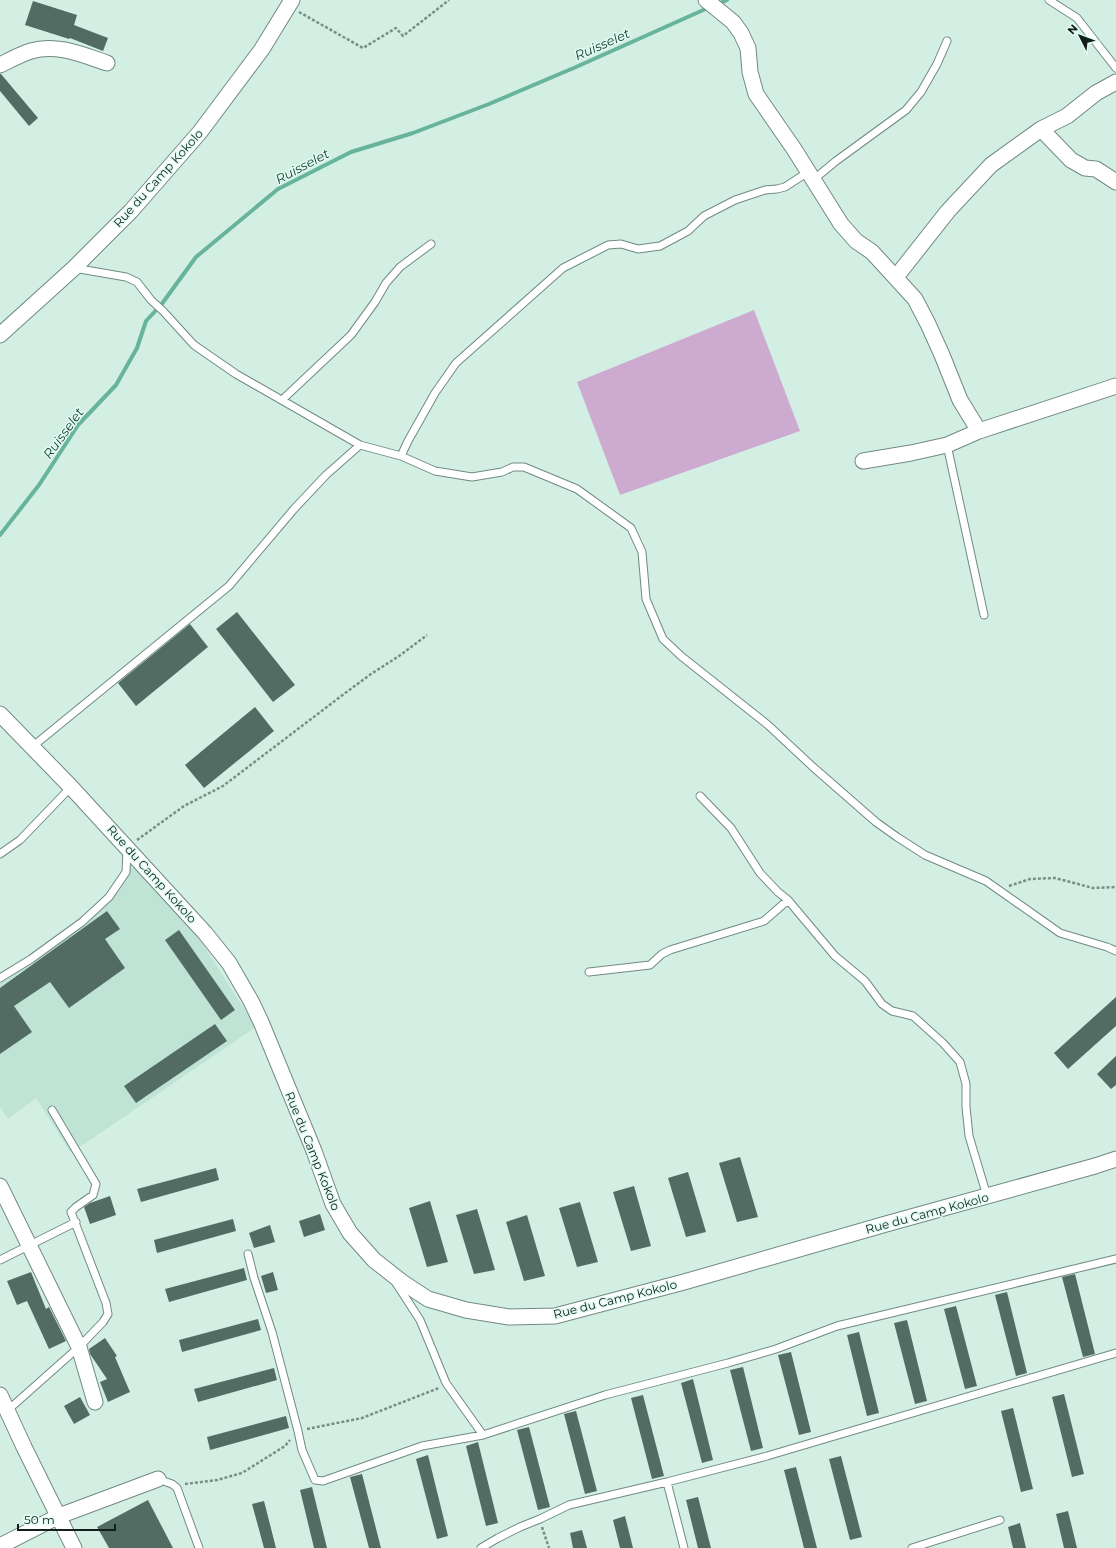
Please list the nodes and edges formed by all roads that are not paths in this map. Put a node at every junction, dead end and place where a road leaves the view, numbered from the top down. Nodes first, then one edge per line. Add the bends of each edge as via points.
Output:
1 (706, 0) edge
2 (1049, 0) edge
3 (294, 5) edge
4 (947, 41) dead end
5 (107, 63) dead end
6 (0, 65) edge
7 (1116, 68) edge
8 (1116, 82) edge
9 (1041, 129) junction
10 (810, 176) junction
11 (1116, 182) edge
12 (431, 244) dead end
13 (74, 268) junction
14 (896, 277) junction
15 (0, 335) edge
16 (1116, 386) edge
17 (282, 400) junction
18 (980, 431) junction
19 (360, 445) junction
20 (947, 445) junction
21 (401, 456) junction
22 (863, 461) dead end
23 (984, 615) dead end
24 (0, 714) edge
25 (32, 747) junction
26 (71, 787) junction
27 (700, 796) dead end
28 (127, 846) junction
29 (0, 854) edge
30 (788, 900) junction
31 (1116, 951) edge
32 (589, 972) dead end
33 (0, 978) edge
34 (52, 1110) dead end
35 (1116, 1159) edge
36 (0, 1186) edge
37 (987, 1196) junction
38 (76, 1222) junction
39 (29, 1246) junction
40 (248, 1254) dead end
41 (1116, 1259) edge
42 (0, 1260) edge
43 (388, 1271) junction
44 (79, 1347) junction
45 (1116, 1353) edge
46 (0, 1395) edge
47 (95, 1402) dead end
48 (4, 1414) edge
49 (483, 1435) junction
50 (158, 1479) joint
51 (667, 1482) junction
52 (58, 1516) junction
53 (1000, 1520) dead end
54 (0, 1546) edge
55 (74, 1548) edge
56 (199, 1548) edge
57 (481, 1548) edge
58 (684, 1548) edge
59 (912, 1548) edge

1 - 10 street via 733,22 741,33 748,48 750,72 756,94
2 - 7 lane via 1077,18
3 - 13 street, Rue du Camp Kokolo via 200,132 131,211
4 - 10 lane via 925,85 906,110 836,161
5 - 6 street via 81,54 47,48 31,51
8 - 9 street via 1096,93 1067,116
9 - 11 street via 1071,160 1085,168 1096,169
9 - 14 street via 991,164 948,211
10 - 14 street via 841,224
10 - 21 lane via 777,189 765,190 735,200 704,216 688,231 660,246 638,249 621,244 608,245 563,268 456,363 435,393
12 - 17 lane via 400,267 386,283 351,335
13 - 15 street, Rue du Camp Kokolo
13 - 17 lane via 120,276 137,282 194,345 236,374
14 - 18 street via 915,299 960,400
16 - 18 street
17 - 19 lane
18 - 20 street
19 - 21 lane
19 - 25 lane via 320,481 229,586
20 - 22 street
20 - 23 lane
21 - 31 lane via 435,471 472,477 502,472 513,466 524,467 577,490 631,528 642,552 646,599 663,639 768,725 812,767 882,826 925,855 986,881 1060,933
24 - 25 street, Rue du Camp Kokolo
25 - 26 street, Rue du Camp Kokolo
26 - 28 street, Rue du Camp Kokolo
26 - 29 lane via 20,840
27 - 30 lane via 732,828 760,873
28 - 33 lane via 126,872 109,897 82,922
28 - 43 street, Rue du Camp Kokolo via 206,933 229,963 261,1022 333,1204 350,1233 374,1260
30 - 32 lane via 764,922 670,950 650,965
30 - 37 lane via 835,956 865,981 882,1004 892,1011 913,1016 960,1062 966,1084 969,1136
34 - 38 lane via 96,1184 93,1195 71,1212
35 - 37 street, Rue du Camp Kokolo
36 - 39 street
37 - 43 street, Rue du Camp Kokolo via 555,1316 508,1317 466,1310 428,1299
38 - 39 lane
38 - 44 lane via 108,1314
39 - 42 lane
39 - 44 street
40 - 49 lane via 272,1332 302,1450 315,1480 323,1481 422,1446
41 - 49 lane via 837,1326 776,1349 605,1395
43 - 49 lane via 420,1320 446,1383
44 - 47 street
44 - 48 lane
45 - 51 lane via 808,1444
46 - 48 street
48 - 52 street via 24,1447
50 - 52 street
50 - 56 lane via 177,1488
51 - 57 lane via 569,1504
51 - 58 lane
52 - 54 street
52 - 55 street
53 - 59 lane

